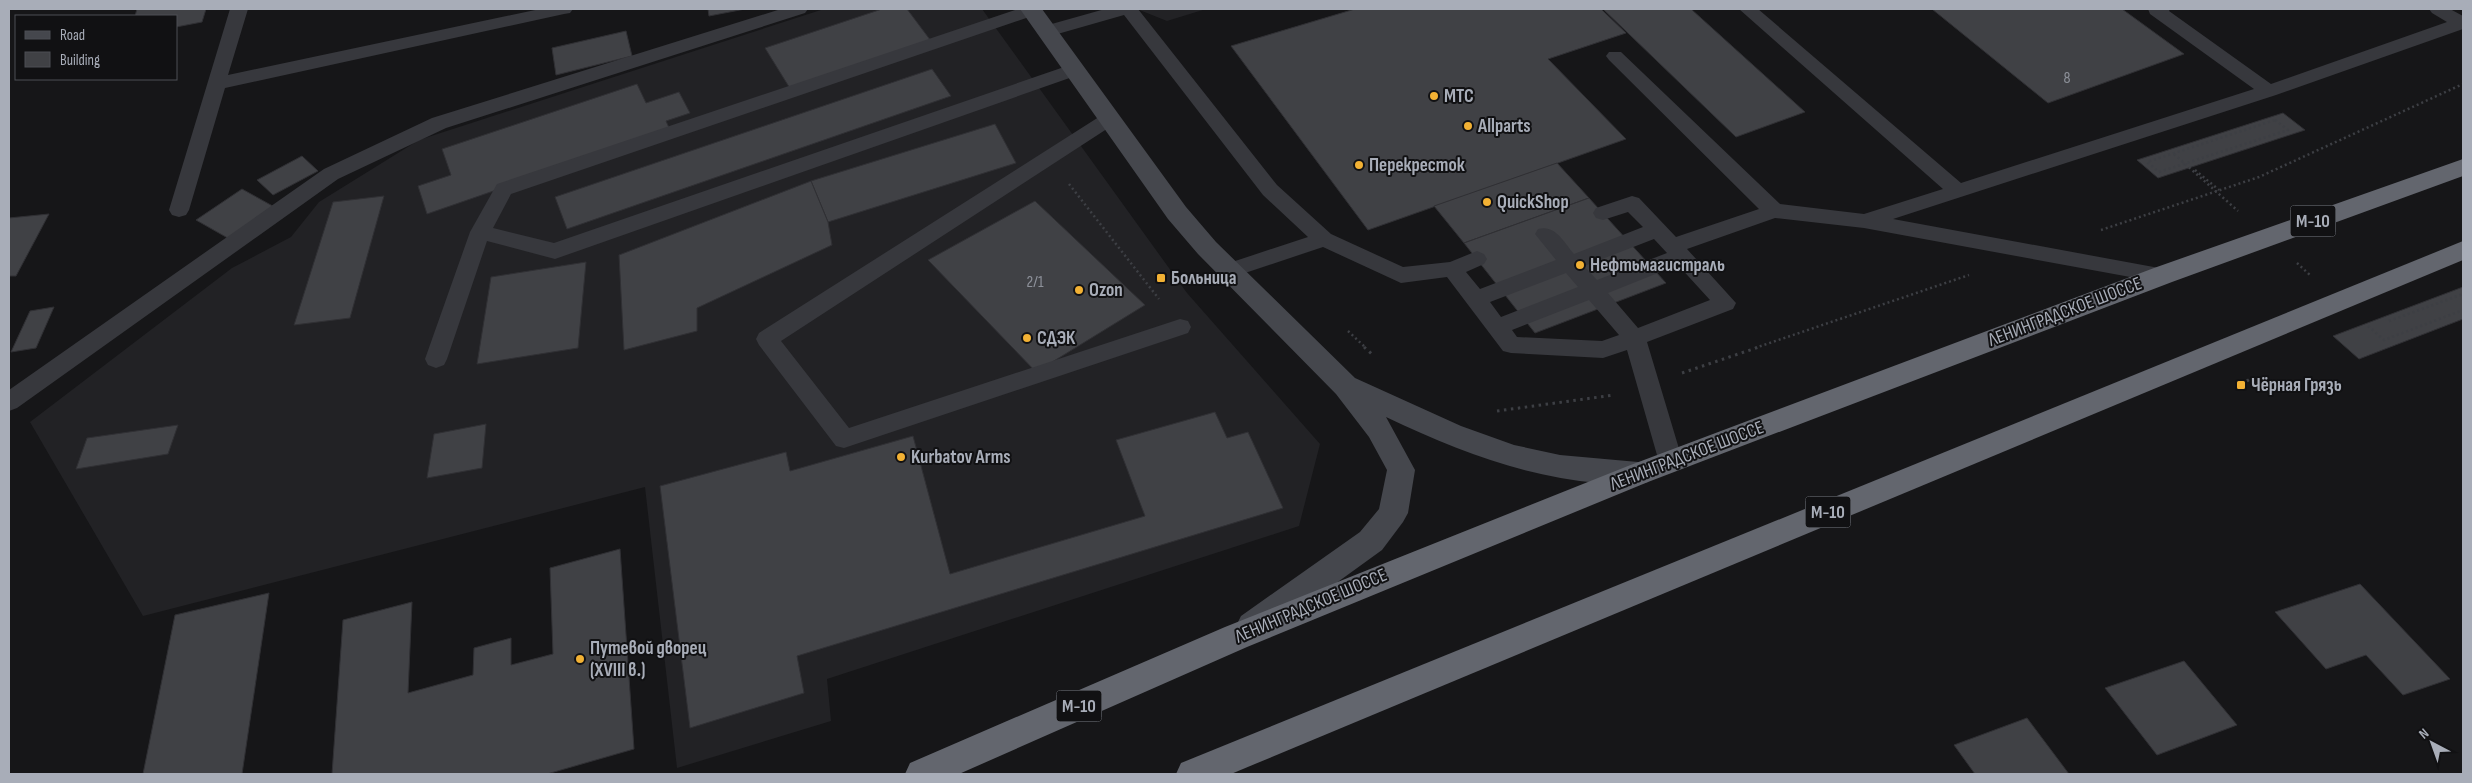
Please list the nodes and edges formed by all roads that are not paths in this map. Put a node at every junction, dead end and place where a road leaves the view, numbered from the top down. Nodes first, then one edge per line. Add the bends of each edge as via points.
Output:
1 (239, 9) edge
2 (564, 9) edge
3 (799, 9) edge
4 (1031, 9) edge
5 (1124, 9) edge
6 (1129, 9) edge
7 (1748, 9) edge
8 (2161, 9) edge
9 (2438, 9) edge
10 (2463, 24) edge
11 (1047, 31) junction
12 (1616, 56) dead end
13 (1074, 70) junction
14 (216, 84) junction
15 (2269, 91) junction
16 (1109, 119) junction
17 (2463, 167) edge
18 (1958, 191) junction
19 (179, 210) dead end
20 (1774, 211) junction
21 (1603, 213) dead end
22 (1864, 221) junction
23 (1657, 230) junction
24 (480, 232) junction
25 (1545, 234) dead end
26 (1324, 239) junction
27 (2463, 250) edge
28 (1676, 251) junction
29 (1477, 259) dead end
30 (1570, 263) junction
31 (1452, 269) junction
32 (1230, 270) junction
33 (2163, 276) junction
34 (1593, 289) junction
35 (1476, 299) junction
36 (1497, 326) junction
37 (1180, 327) road end
38 (1635, 339) junction
39 (436, 359) dead end
40 (1346, 386) junction
41 (9, 402) edge
42 (1671, 462) junction
43 (1638, 474) junction
44 (1236, 637) junction
45 (922, 774) edge
46 (1193, 774) edge

1 - 14 lane
2 - 14 lane
3 - 41 lane via 439,123 330,174
4 - 11 main road
4 - 24 lane via 504,189
5 - 11 lane
6 - 26 lane via 1270,190
7 - 18 lane
8 - 15 lane via 2156,10
9 - 10 lane
10 - 15 lane
11 - 13 main road
12 - 20 lane
13 - 16 main road
13 - 24 lane via 556,251
14 - 19 lane
15 - 18 lane
16 - 32 main road via 1177,213
16 - 37 lane via 767,339 844,439
17 - 33 highway, ЛЕНИНГРАДСКОЕ ШОССЕ / М-10
18 - 22 lane
20 - 22 lane
20 - 28 lane
21 - 23 lane via 1632,203
22 - 33 lane
23 - 28 lane
23 - 30 lane
24 - 39 lane
25 - 30 lane
26 - 31 lane via 1401,275
26 - 32 lane
27 - 46 highway, М-10
28 - 34 lane
28 - 38 lane via 1725,303
29 - 31 lane
30 - 34 lane
30 - 35 lane
31 - 35 lane
32 - 40 main road
33 - 42 highway, ЛЕНИНГРАДСКОЕ ШОССЕ / М-10
34 - 36 lane
34 - 38 lane
35 - 36 lane
36 - 38 lane via 1511,345 1603,350
38 - 42 lane
40 - 43 main road via 1458,439 1516,458 1568,468
40 - 44 main road via 1379,429 1401,470 1393,513 1371,541
42 - 43 highway, ЛЕНИНГРАДСКОЕ ШОССЕ / М-10
43 - 44 highway, ЛЕНИНГРАДСКОЕ ШОССЕ / М-10
44 - 45 highway, ЛЕНИНГРАДСКОЕ ШОССЕ / М-10

